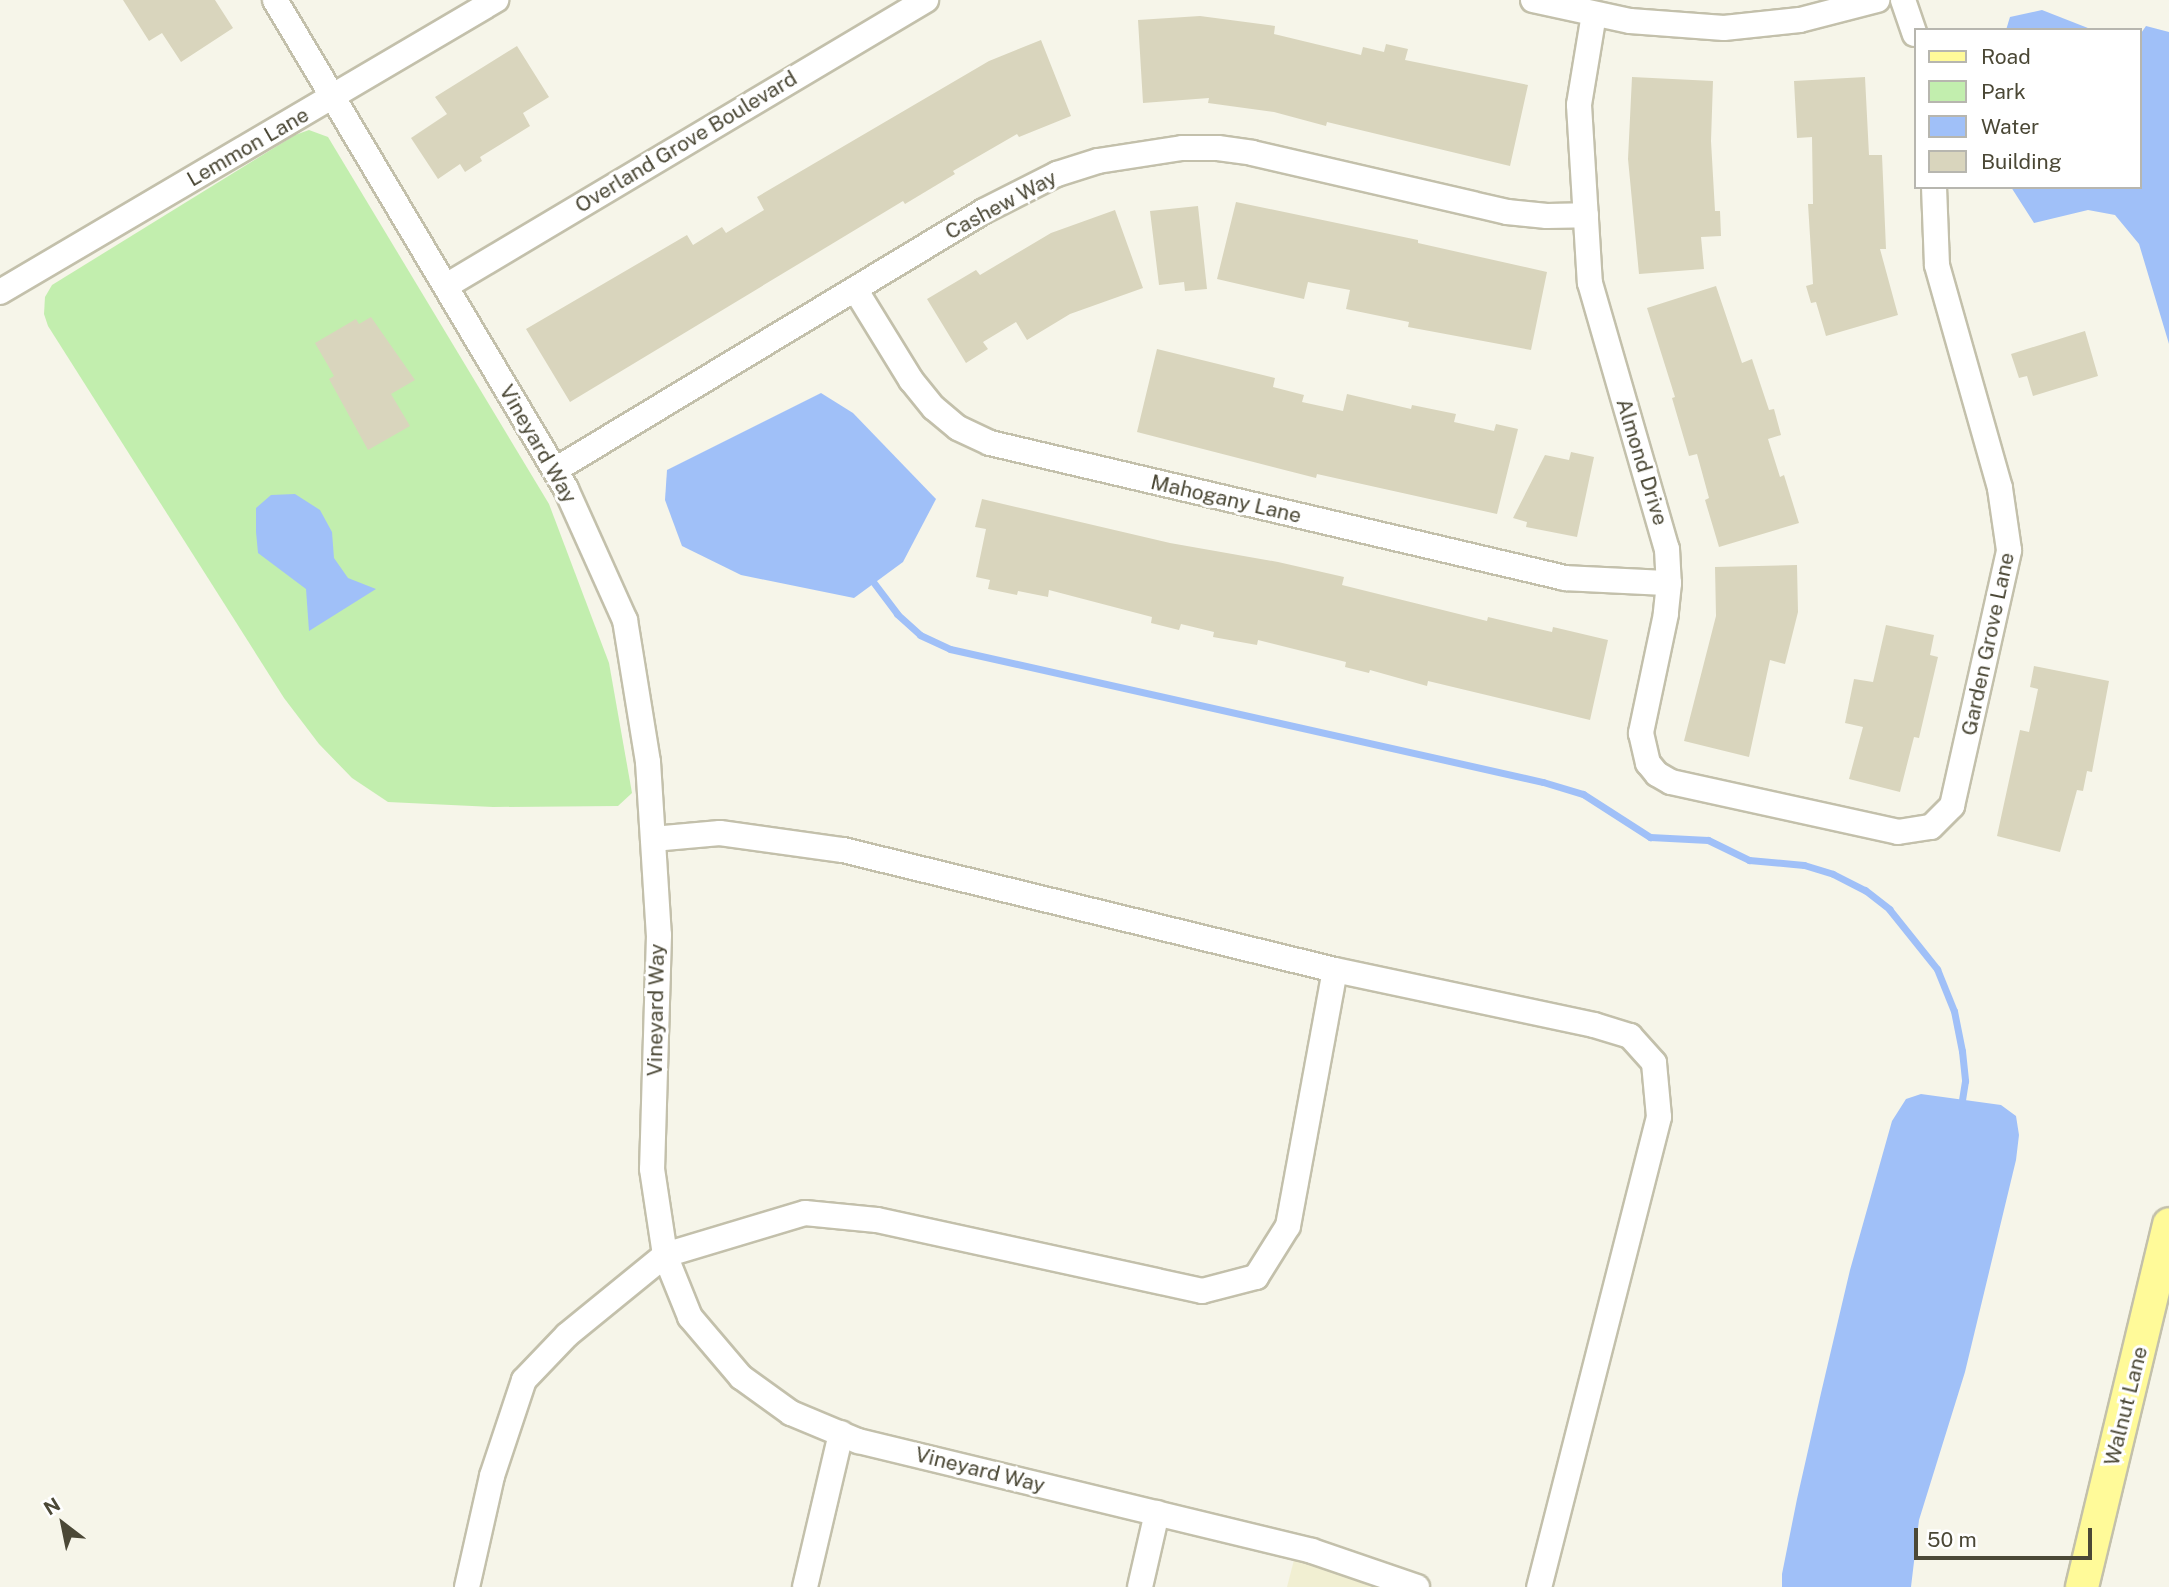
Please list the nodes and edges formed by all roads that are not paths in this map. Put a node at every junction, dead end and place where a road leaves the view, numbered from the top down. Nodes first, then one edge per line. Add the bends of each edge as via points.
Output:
1 (275, 0) edge
2 (496, 0) edge
3 (926, 0) edge
4 (1533, 0) edge
5 (1877, 0) edge
6 (1903, 0) edge
7 (1594, 14) junction
8 (1913, 28) edge
9 (334, 98) junction
10 (1934, 189) edge
11 (1586, 215) junction
12 (446, 286) junction
13 (856, 289) junction
14 (0, 292) edge
15 (555, 470) junction
16 (1669, 583) junction
17 (1787, 807) joint
18 (653, 839) junction
19 (1335, 970) junction
20 (2169, 1224) edge
21 (665, 1255) junction
22 (841, 1433) junction
23 (1157, 1513) junction
24 (467, 1587) edge
25 (805, 1587) edge
26 (1140, 1587) edge
27 (1417, 1587) edge
28 (1539, 1587) edge
29 (2082, 1587) edge

1 - 9 street, Vineyard Way
2 - 9 street, Lemmon Lane
3 - 12 street, Overland Grove Boulevard
4 - 7 street
5 - 7 street via 1800,20 1724,28 1665,26
6 - 8 street
7 - 11 street, Almond Drive via 1579,105
9 - 12 street, Vineyard Way
9 - 14 street, Lemmon Lane
10 - 17 street, Garden Grove Lane via 1937,265 2000,488 2009,550 1952,806 1930,828 1914,832
11 - 13 street, Cashew Way via 1530,215 1252,153 1182,148 1098,161 1057,174 984,211
11 - 16 street, Almond Drive via 1595,307 1660,516
12 - 15 street, Vineyard Way
13 - 15 street, Cashew Way
13 - 16 street, Mahogany Lane via 933,408 958,428 990,443 1564,578
15 - 18 street, Vineyard Way via 625,620 648,762
16 - 17 street, Almond Drive via 1641,733 1648,763 1671,782
18 - 19 street via 720,833 843,850
18 - 21 street, Vineyard Way via 659,935 652,1169
19 - 21 street via 1288,1226 1256,1277 1202,1291 877,1220 805,1213
19 - 28 street via 1594,1025 1630,1036 1654,1063 1659,1117
20 - 29 main road, Walnut Lane
21 - 22 street, Vineyard Way via 690,1317 741,1377 791,1413
21 - 24 street via 567,1335 524,1380 492,1476
22 - 23 street, Vineyard Way
22 - 25 street
23 - 26 street
23 - 27 street, Vineyard Way via 1312,1550

